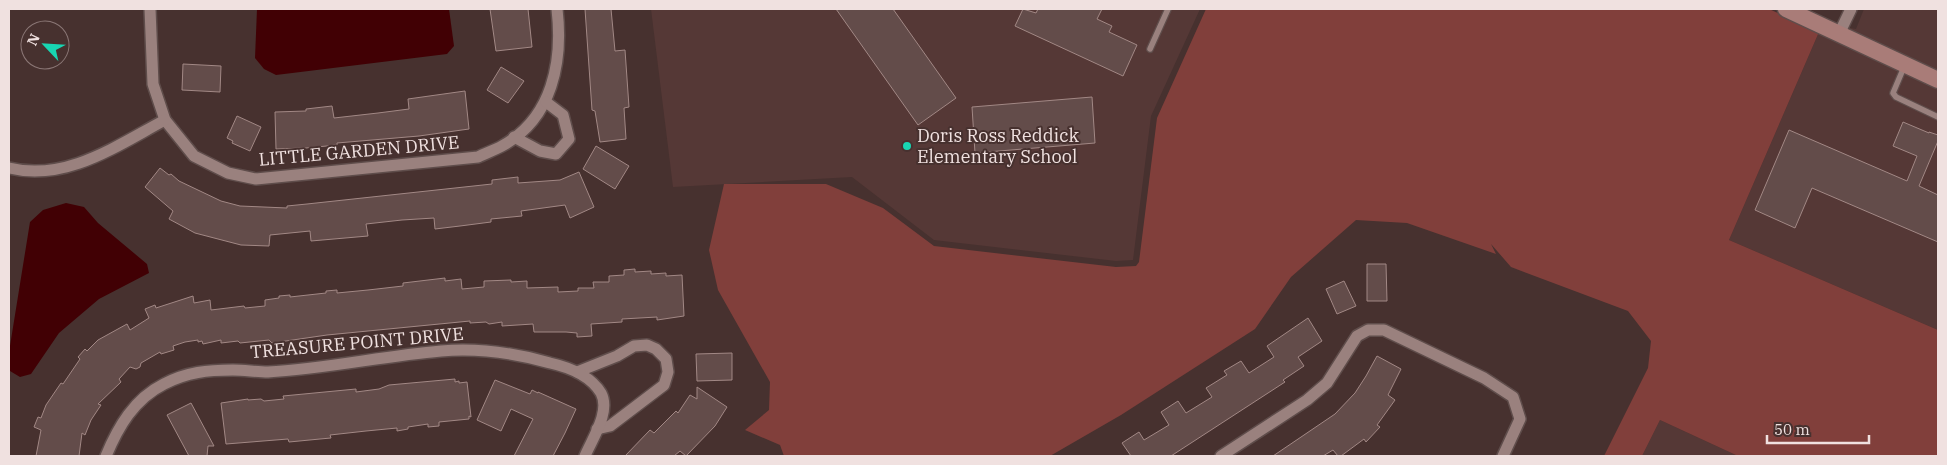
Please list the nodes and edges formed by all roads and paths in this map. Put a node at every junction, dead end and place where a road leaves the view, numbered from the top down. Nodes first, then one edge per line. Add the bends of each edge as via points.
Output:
1 (150, 9) edge
2 (557, 9) edge
3 (1168, 9) edge
4 (1786, 9) edge
5 (1851, 9) edge
6 (1839, 34) junction
7 (1150, 49) dead end
8 (1905, 64) junction
9 (1938, 80) edge
10 (546, 102) junction
11 (1938, 117) edge
12 (165, 120) junction
13 (514, 137) junction
14 (10, 171) edge
15 (577, 372) junction
16 (597, 429) junction
17 (106, 456) edge
18 (585, 456) edge
19 (1221, 456) edge
20 (1503, 456) edge

1 - 12 street, LITTLE GARDEN DRIVE via 153,84
2 - 10 street, LITTLE GARDEN DRIVE via 556,71
3 - 7 lane
4 - 6 street
5 - 6 street
6 - 8 street
8 - 9 street
8 - 11 lane via 1893,93
10 - 13 street, LITTLE GARDEN DRIVE via 526,128
10 - 13 street via 563,115 569,139 556,154 540,151
12 - 13 street, LITTLE GARDEN DRIVE via 194,156 228,174 256,179 478,157 504,146
12 - 14 street via 67,168 42,172
15 - 16 street, TREASURE POINT DRIVE via 600,392 605,405
15 - 16 street via 634,346 656,348 666,359 668,372 664,385 610,426
15 - 17 street, TREASURE POINT DRIVE via 531,358 480,351 442,351 266,372 195,372 163,384 135,405 116,433
16 - 18 street, TREASURE POINT DRIVE
19 - 20 street via 1327,384 1357,336 1368,330 1384,330 1484,378 1513,397 1520,420

